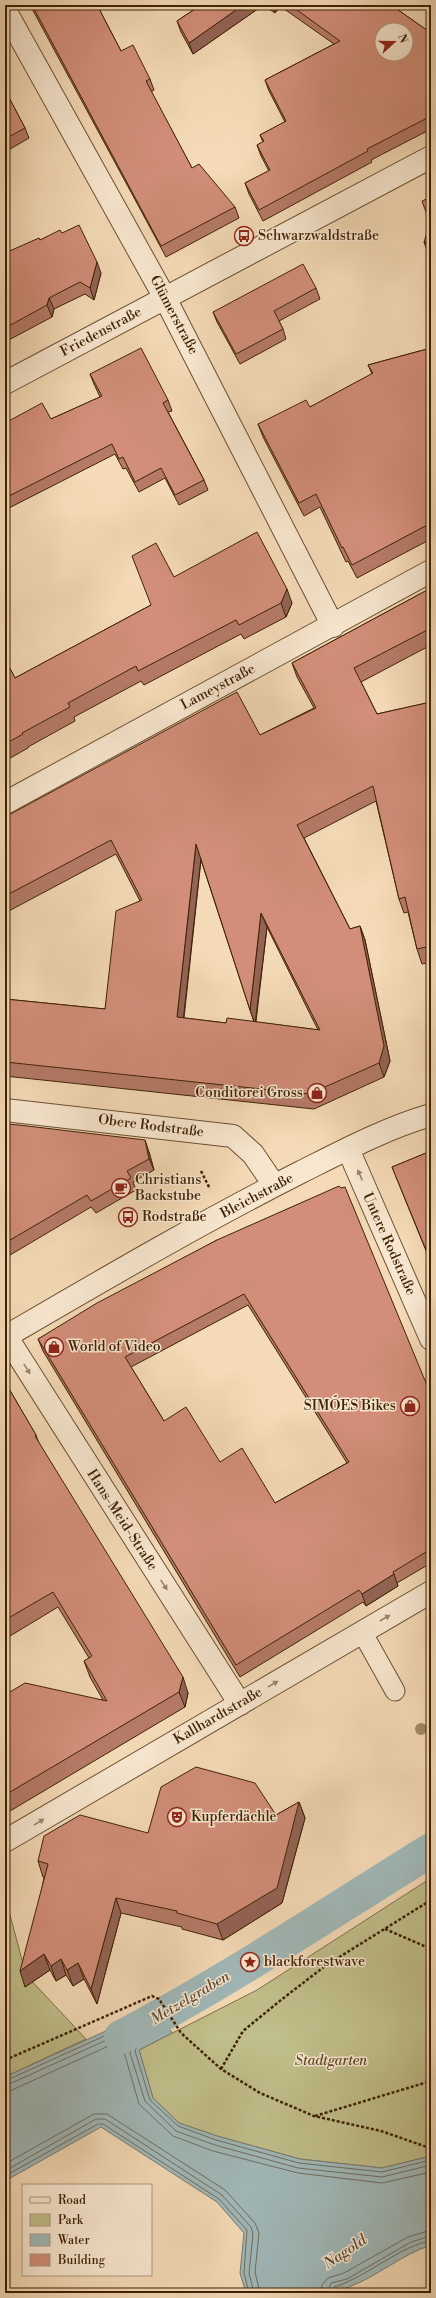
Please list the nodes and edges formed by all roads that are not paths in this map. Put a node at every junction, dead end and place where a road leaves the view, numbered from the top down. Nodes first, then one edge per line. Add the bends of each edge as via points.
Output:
1 (5, 10) edge
2 (431, 157) edge
3 (166, 298) junction
4 (5, 382) edge
5 (431, 571) edge
6 (332, 626) junction
7 (5, 803) edge
8 (5, 1110) edge
9 (431, 1115) edge
10 (348, 1149) junction
11 (274, 1186) junction
12 (5, 1337) edge
13 (431, 1339) edge
14 (431, 1592) edge
15 (362, 1632) junction
16 (396, 1691) dead end
17 (240, 1704) junction
18 (5, 1842) edge

1 - 3 street, Glümerstraße
2 - 3 street, Friedenstraße
3 - 4 street, Friedenstraße
3 - 6 street, Glümerstraße
5 - 6 street, Lameystraße
6 - 7 street, Lameystraße
8 - 11 street, Obere Rodstraße via 233,1136 253,1154
9 - 10 street, Bleichstraße
10 - 11 street, Bleichstraße
13 -> 10 street, Untere Rodstraße
11 - 12 street, Bleichstraße via 146,1255
12 -> 17 street, Hans-Meid-Straße
15 -> 14 street, Kallhardtstraße
15 - 16 lane
17 -> 15 street, Kallhardtstraße
18 -> 17 street, Kallhardtstraße

